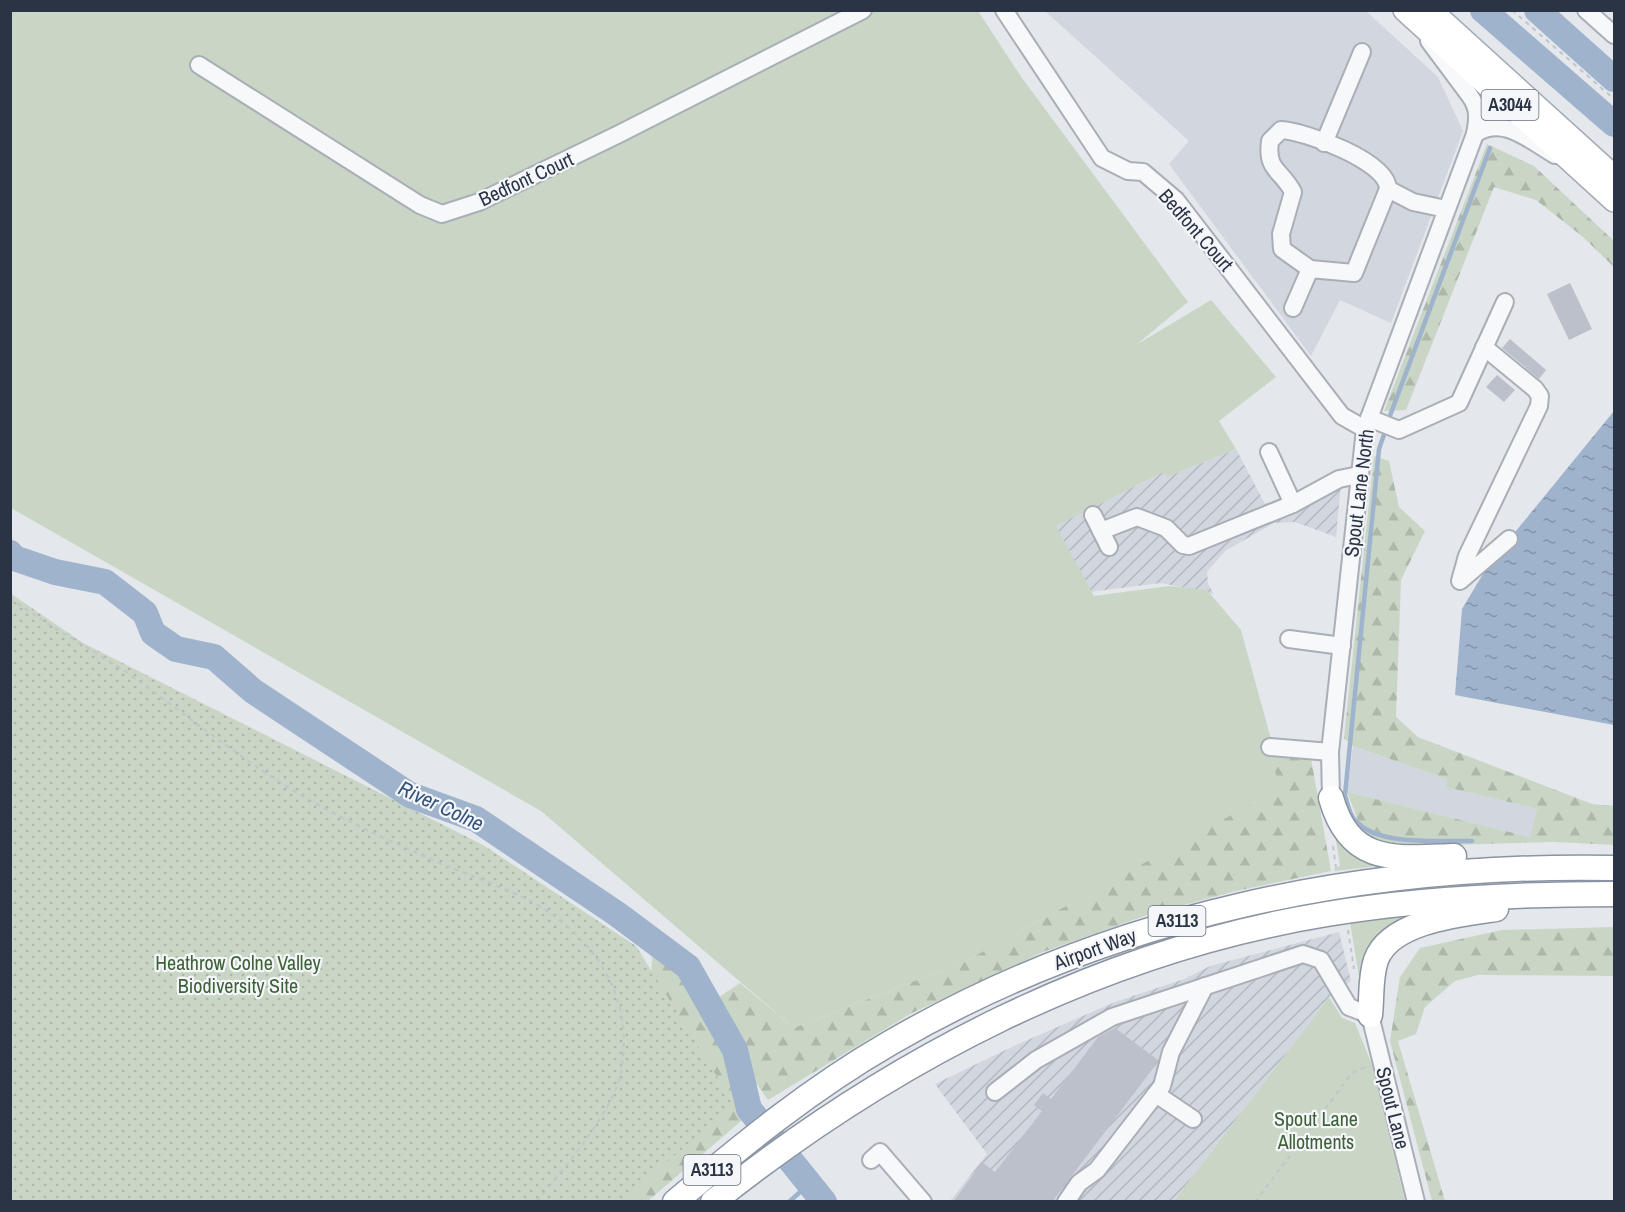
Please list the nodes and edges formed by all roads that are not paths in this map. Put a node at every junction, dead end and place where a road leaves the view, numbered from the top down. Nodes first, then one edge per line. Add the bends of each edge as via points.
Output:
1 (863, 10) edge
2 (1004, 10) edge
3 (1586, 10) edge
4 (1416, 13) edge
5 (1614, 35) edge
6 (1362, 52) dead end
7 (199, 65) dead end
8 (1474, 134) junction
9 (1324, 143) junction
10 (1584, 172) junction
11 (1614, 176) edge
12 (1388, 189) junction
13 (1614, 201) edge
14 (1446, 209) junction
15 (1310, 269) junction
16 (1505, 302) dead end
17 (1293, 308) dead end
18 (1484, 347) junction
19 (1377, 424) junction
20 (1269, 452) dead end
21 (1359, 475) junction
22 (1293, 504) junction
23 (1093, 514) dead end
24 (1101, 531) junction
25 (1509, 539) dead end
26 (1109, 547) dead end
27 (1289, 639) dead end
28 (1342, 646) junction
29 (1270, 747) dead end
30 (1330, 752) junction
31 (1331, 798) joint
32 (1586, 867) junction
33 (1614, 868) edge
34 (1543, 893) junction
35 (1614, 894) edge
36 (1205, 986) junction
37 (1370, 1015) junction
38 (995, 1092) dead end
39 (1156, 1094) junction
40 (1193, 1119) dead end
41 (871, 1160) dead end
42 (675, 1202) edge
43 (713, 1202) edge
44 (923, 1202) edge
45 (1066, 1202) edge
46 (1416, 1202) edge

1 - 7 street, Bedfont Court via 609,140 479,202 442,214 410,199
2 - 19 street, Bedfont Court via 1102,158 1128,171 1143,172 1176,200 1342,416
3 - 5 street
4 - 8 street, Spout Lane North via 1476,105
4 - 10 main road, A3044
4 - 11 main road, A3044
6 - 9 street
8 - 10 street via 1484,127 1502,126
8 - 14 street, Spout Lane North
9 - 12 street via 1378,169 1388,182
9 - 15 street via 1281,130 1269,141 1272,167 1293,192 1281,234 1282,249
10 - 13 main road, A3044
12 - 14 street via 1413,202
12 - 15 street via 1354,273
14 - 19 street, Spout Lane North
15 - 17 street
16 - 18 street
18 - 19 street via 1459,403 1399,430
18 - 25 street via 1535,389 1540,396 1539,406 1467,556 1460,581
19 - 21 street, Spout Lane North
20 - 22 street
21 - 22 street via 1339,479
21 - 28 street, Spout Lane North
22 - 24 street via 1189,546 1166,528 1137,517
23 - 24 street
24 - 26 street
27 - 28 street
28 - 30 street, Spout Lane North
29 - 30 street
30 - 31 street, Spout Lane North
31 - 32 highway via 1347,832 1363,847 1383,856 1515,855
32 - 33 highway, Airport Way / A3113
32 - 42 highway, Airport Way / A3113 via 1477,870 1366,880 1269,897 1137,933 1020,977 891,1043 750,1138
34 - 35 highway, Airport Way / A3113
34 - 37 highway via 1515,907 1412,926 1392,937 1377,957
34 - 43 highway, Airport Way / A3113 via 1416,902 1325,914 1136,963 1035,1002 874,1086 767,1158
36 - 37 street via 1303,954 1321,960 1349,1006
36 - 38 street via 1112,1017 1036,1060
36 - 39 street
37 - 46 street, Spout Lane
39 - 40 street
39 - 45 street via 1097,1170 1079,1183
41 - 44 street via 880,1152

